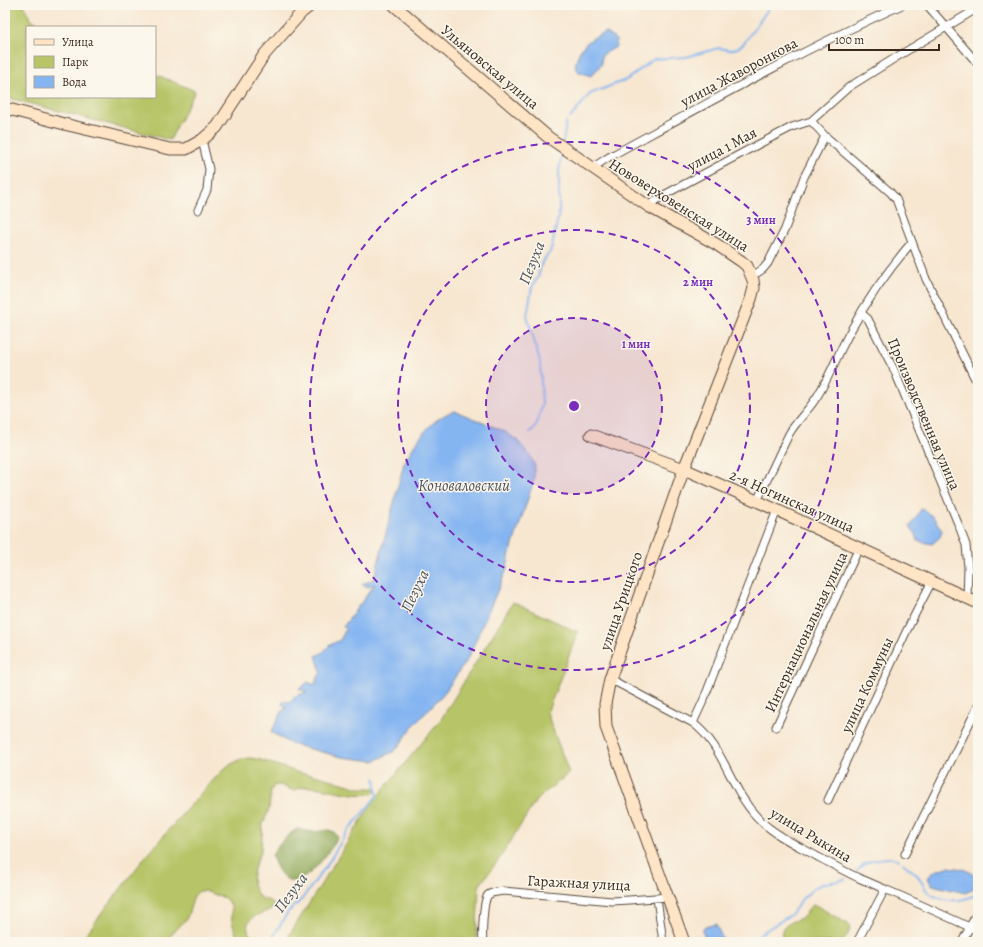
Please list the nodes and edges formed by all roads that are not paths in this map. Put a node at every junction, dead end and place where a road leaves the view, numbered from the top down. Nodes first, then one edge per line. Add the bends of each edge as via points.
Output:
1 (311, 5) edge
2 (394, 5) edge
3 (902, 5) edge
4 (927, 5) edge
5 (978, 8) edge
6 (946, 27) junction
7 (978, 64) edge
8 (5, 108) edge
9 (811, 121) junction
10 (826, 136) junction
11 (548, 137) joint
12 (202, 140) junction
13 (592, 168) junction
14 (648, 206) junction
15 (198, 210) dead end
16 (912, 242) junction
17 (751, 274) junction
18 (861, 313) junction
19 (977, 380) edge
20 (591, 435) dead end
21 (684, 469) junction
22 (757, 501) junction
23 (777, 510) junction
24 (859, 548) junction
25 (932, 581) junction
26 (967, 598) junction
27 (978, 603) edge
28 (610, 679) junction
29 (978, 706) edge
30 (693, 723) junction
31 (776, 727) dead end
32 (828, 800) dead end
33 (905, 854) dead end
34 (885, 889) junction
35 (668, 897) junction
36 (657, 898) junction
37 (978, 911) edge
38 (970, 927) junction
39 (978, 931) edge
40 (483, 942) edge
41 (663, 942) edge
42 (684, 942) edge
43 (857, 942) edge
44 (962, 942) edge

1 - 12 main road via 264,55 217,127
2 - 11 main road, Ульяновская улица
3 - 13 street, улица Жаворонкова via 756,77
4 - 6 street
5 - 6 street
6 - 7 street
6 - 9 street via 849,87
8 - 12 main road via 170,149 186,149
9 - 10 street
9 - 14 street, улица 1 Мая via 792,127 759,144
10 - 16 street via 896,199
10 - 17 street via 804,177 785,229 768,263 757,273
11 - 13 main road, Нововерховенская улица
12 - 15 street via 209,169 207,190
13 - 14 main road, Нововерховенская улица
14 - 17 main road, Нововерховенская улица via 716,244 747,266
16 - 18 street via 892,266
16 - 19 street via 926,279
17 - 21 main road, улица Урицкого via 754,288 751,300
18 - 22 street via 817,397 789,434
18 - 26 street, Производственная улица via 868,319 895,372 959,526 966,545
20 - 21 main road, 2-я Ногинская улица
21 - 22 main road, 2-я Ногинская улица
21 - 28 main road, улица Урицкого
22 - 23 main road, 2-я Ногинская улица
23 - 24 main road, 2-я Ногинская улица
23 - 30 street
24 - 25 main road, 2-я Ногинская улица
24 - 31 street, Интернациональная улица
25 - 26 main road, 2-я Ногинская улица
25 - 32 street, улица Коммуны
26 - 27 main road, 2-я Ногинская улица
28 - 30 street, улица Рыкина
28 - 35 main road, улица Урицкого via 605,704 606,727
29 - 33 street
30 - 34 street, улица Рыкина via 710,739 743,799 765,825 840,868
34 - 38 street, улица Рыкина
34 - 43 street
35 - 36 street, Гаражная улица
35 - 42 main road, улица Урицкого
36 - 40 street, Гаражная улица via 612,900 491,893 486,898
36 - 41 street
37 - 38 street
38 - 39 street, улица Рыкина
38 - 44 street

